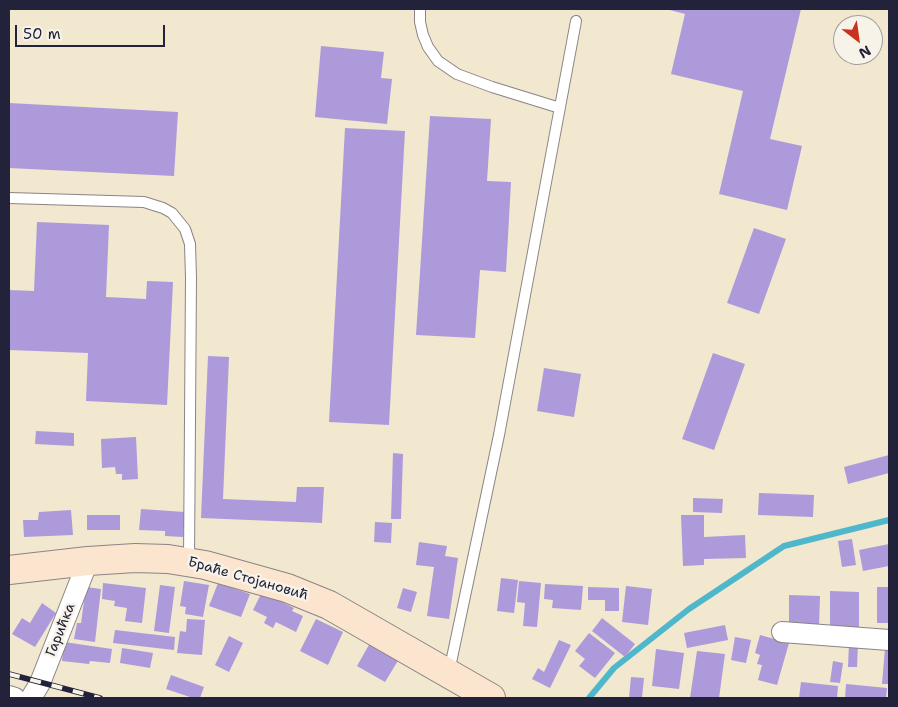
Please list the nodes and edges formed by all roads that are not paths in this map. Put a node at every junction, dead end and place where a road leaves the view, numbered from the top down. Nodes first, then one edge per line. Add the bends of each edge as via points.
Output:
1 (420, 9) edge
2 (576, 21) dead end
3 (560, 108) junction
4 (9, 198) edge
5 (88, 561) junction
6 (189, 561) junction
7 (9, 570) edge
8 (782, 632) dead end
9 (889, 640) edge
10 (449, 673) junction
11 (9, 696) edge
12 (15, 698) edge
13 (31, 698) edge
14 (491, 698) edge

1 - 3 lane via 423,35 438,61 457,74
2 - 3 lane
3 - 10 lane via 499,435
4 - 6 lane via 144,202 172,213 185,229 190,244 191,278
5 - 6 main road, Браће Стојановић via 135,558
5 - 7 main road, Браће Стојановић
5 - 13 street, Гарићка via 40,683
6 - 10 main road, Браће Стојановић via 287,588 330,605
8 - 9 street
10 - 14 main road, Браће Стојановић
11 - 12 street

